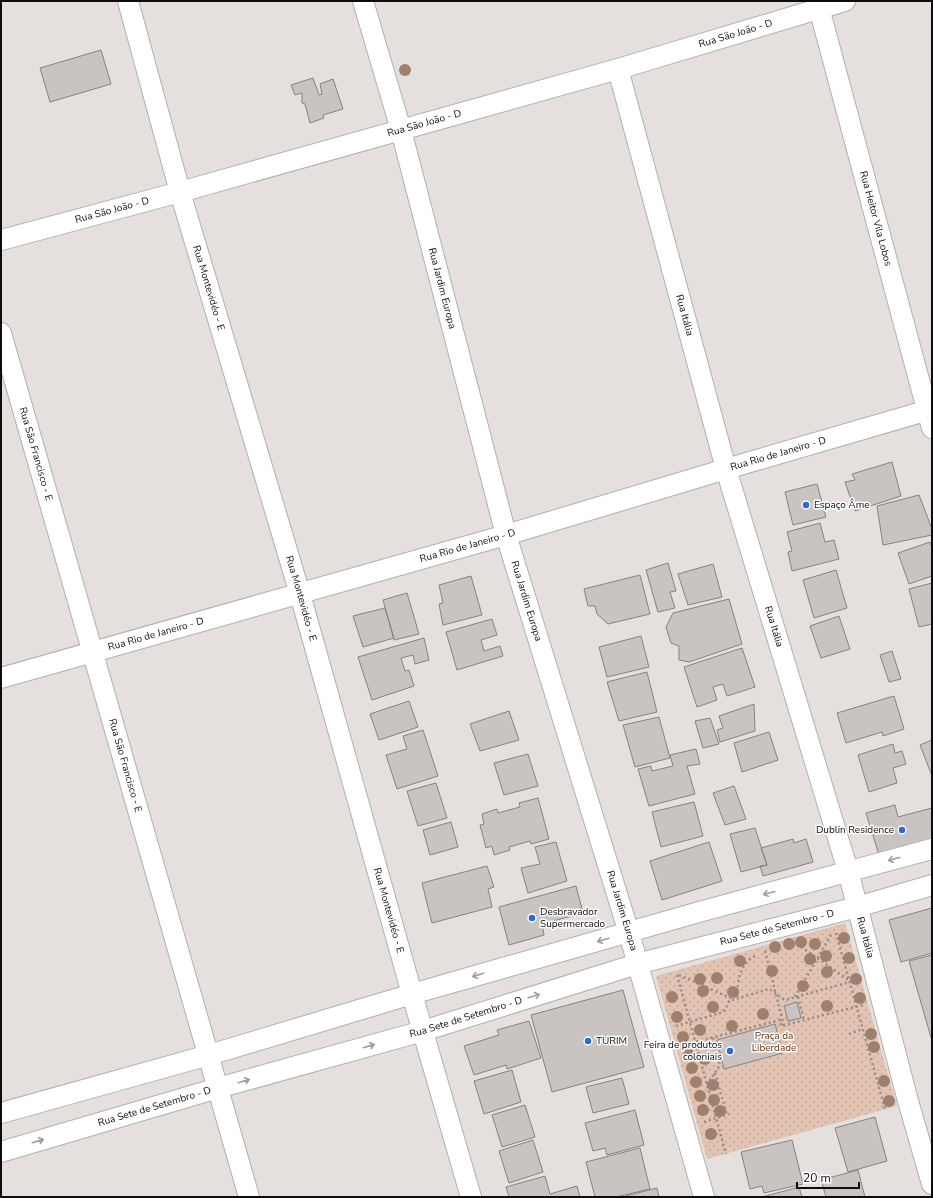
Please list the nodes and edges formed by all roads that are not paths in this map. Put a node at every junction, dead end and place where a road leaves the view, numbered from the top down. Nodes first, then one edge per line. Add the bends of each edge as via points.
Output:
1 (128, 1) edge
2 (363, 1) edge
3 (845, 1) edge
4 (819, 8) junction
5 (618, 69) junction
6 (401, 130) junction
7 (180, 192) junction
8 (1, 240) edge
9 (1, 333) edge
10 (930, 416) edge
11 (726, 469) junction
12 (506, 535) junction
13 (300, 594) junction
14 (93, 653) junction
15 (1, 678) edge
16 (932, 849) edge
17 (848, 871) junction
18 (932, 885) edge
19 (857, 907) junction
20 (629, 933) junction
21 (638, 964) junction
22 (412, 994) junction
23 (423, 1031) junction
24 (209, 1055) junction
25 (218, 1088) junction
26 (1, 1112) edge
27 (1, 1152) edge
28 (932, 1184) edge
29 (249, 1197) edge
30 (471, 1197) edge
31 (704, 1197) edge

1 - 7 street, Rua Montevidéo - E
2 - 6 street, Rua Jardim Europa
3 - 4 street, Rua São João - D
4 - 5 street, Rua São João - D
4 - 10 street, Rua Heitor Vila Lobos
5 - 6 street, Rua São João - D
5 - 11 street, Rua Itália
6 - 7 street, Rua São João - D
6 - 12 street, Rua Jardim Europa
7 - 8 street, Rua São João - D
7 - 13 street, Rua Montevidéo - E
9 - 14 street, Rua São Francisco - E
10 - 11 street, Rua Rio de Janeiro - D
11 - 12 street, Rua Rio de Janeiro - D
11 - 17 street, Rua Itália
12 - 13 street, Rua Rio de Janeiro - D
12 - 20 street, Rua Jardim Europa
13 - 14 street, Rua Rio de Janeiro - D
13 - 22 street, Rua Montevidéo - E
14 - 15 street, Rua Rio de Janeiro - D
14 - 24 street, Rua São Francisco - E
16 -> 17 street
17 - 19 street, Rua Itália
17 -> 20 street
18 - 19 street, Rua Sete de Setembro - D
19 - 21 street, Rua Sete de Setembro - D
19 - 28 street, Rua Itália
20 - 21 street, Rua Jardim Europa
20 -> 22 street
23 -> 21 street, Rua Sete de Setembro - D
21 - 31 street, Rua Jardim Europa
22 - 23 street, Rua Montevidéo - E
22 - 24 street
25 -> 23 street, Rua Sete de Setembro - D
23 - 30 street, Rua Montevidéo - E
24 - 25 street, Rua São Francisco - E
24 - 26 street
27 -> 25 street, Rua Sete de Setembro - D
25 - 29 street, Rua São Francisco - E

